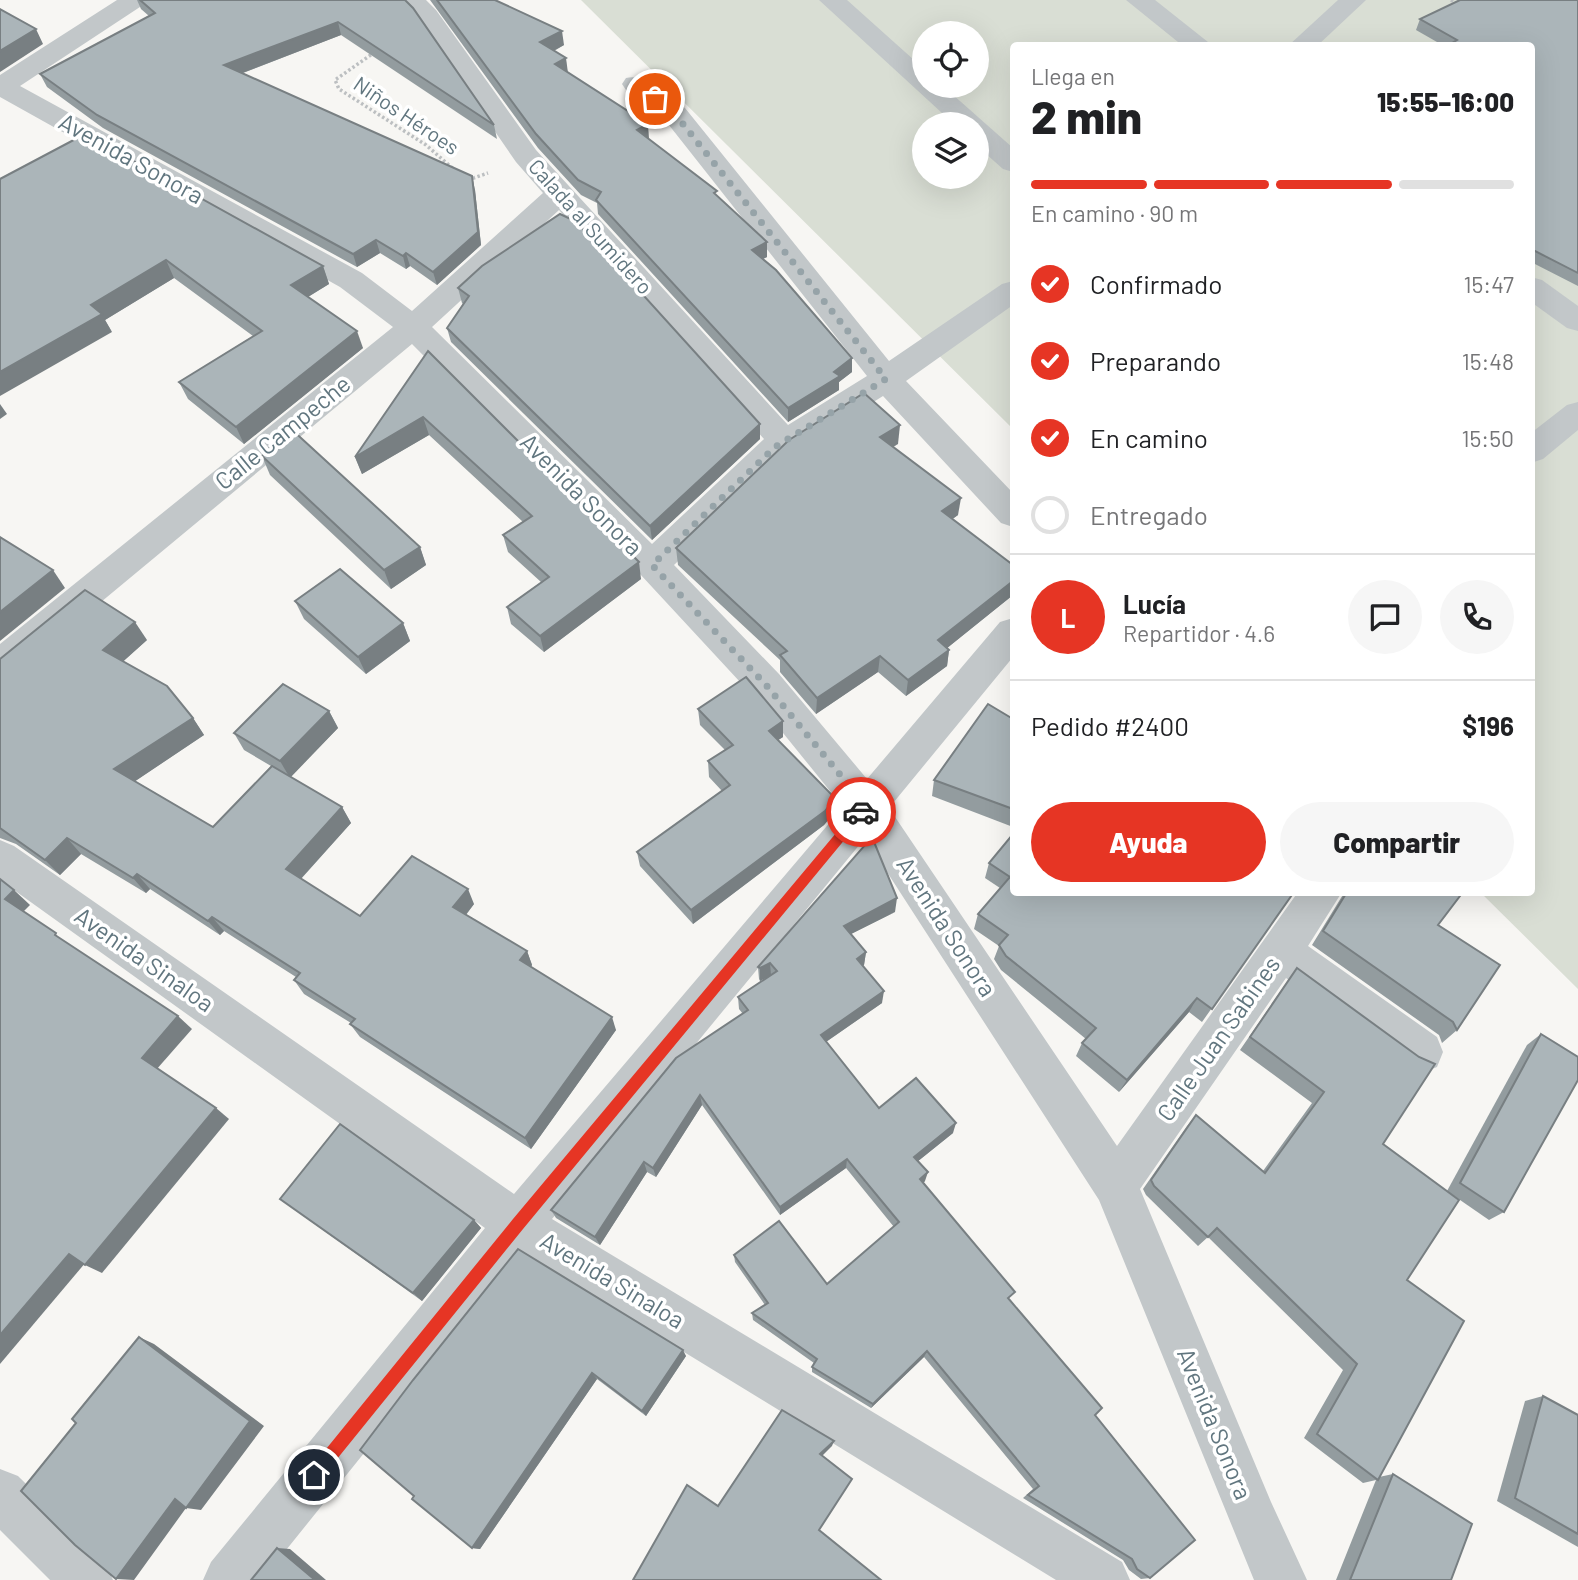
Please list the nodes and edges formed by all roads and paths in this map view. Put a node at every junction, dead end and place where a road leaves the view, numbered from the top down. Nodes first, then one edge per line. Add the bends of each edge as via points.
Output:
1 (134, 0) edge
2 (832, 0) edge
3 (1139, 0) edge
4 (1353, 0) edge
5 (1451, 0) edge
6 (420, 7) edge
7 (1462, 8) edge
8 (1195, 42) edge
9 (1306, 42) edge
10 (912, 71) edge
11 (635, 84) dead end
12 (0, 86) edge
13 (941, 98) edge
14 (957, 112) edge
15 (989, 142) edge
16 (526, 156) junction
17 (1010, 160) edge
18 (559, 194) junction
19 (1535, 290) edge
20 (1010, 293) edge
21 (1578, 321) edge
22 (413, 327) junction
23 (886, 379) junction
24 (1578, 413) edge
25 (784, 441) junction
26 (1535, 448) edge
27 (1010, 511) edge
28 (652, 565) junction
29 (1010, 636) edge
30 (0, 665) edge
31 (866, 806) junction
32 (0, 858) edge
33 (1319, 896) edge
34 (1281, 951) junction
35 (1422, 1052) dead end
36 (1116, 1185) junction
37 (518, 1224) junction
38 (0, 1494) edge
39 (87, 1580) edge
40 (229, 1580) edge
41 (1104, 1580) edge
42 (1281, 1580) edge

1 - 12 street
2 - 10 street
3 - 8 street
4 - 9 street
5 - 7 path
6 - 16 street, Calada al Sumidero
6 - 16 path, Niños Héroes via 335,80 339,89 426,145 470,181
11 - 23 street via 675,114
12 - 22 street, Avenida Sonora via 351,281
13 - 14 street
15 - 17 street
16 - 18 street, Calada al Sumidero
18 - 22 street, Calle Campeche
18 - 25 street, Calada al Sumidero
19 - 21 street
20 - 23 street
22 - 28 street, Avenida Sonora
22 - 30 street, Calle Campeche
23 - 25 street
23 - 27 street
24 - 26 street
25 - 28 street
28 - 31 street, Avenida Sonora via 766,685
29 - 31 street
31 - 36 street, Avenida Sonora
31 - 37 street
32 - 37 street, Avenida Sinaloa
33 - 34 street, Calle Juan Sabines
34 - 35 street
34 - 36 street, Calle Juan Sabines
36 - 42 street, Avenida Sonora
37 - 40 street
37 - 41 street, Avenida Sinaloa
38 - 39 street

